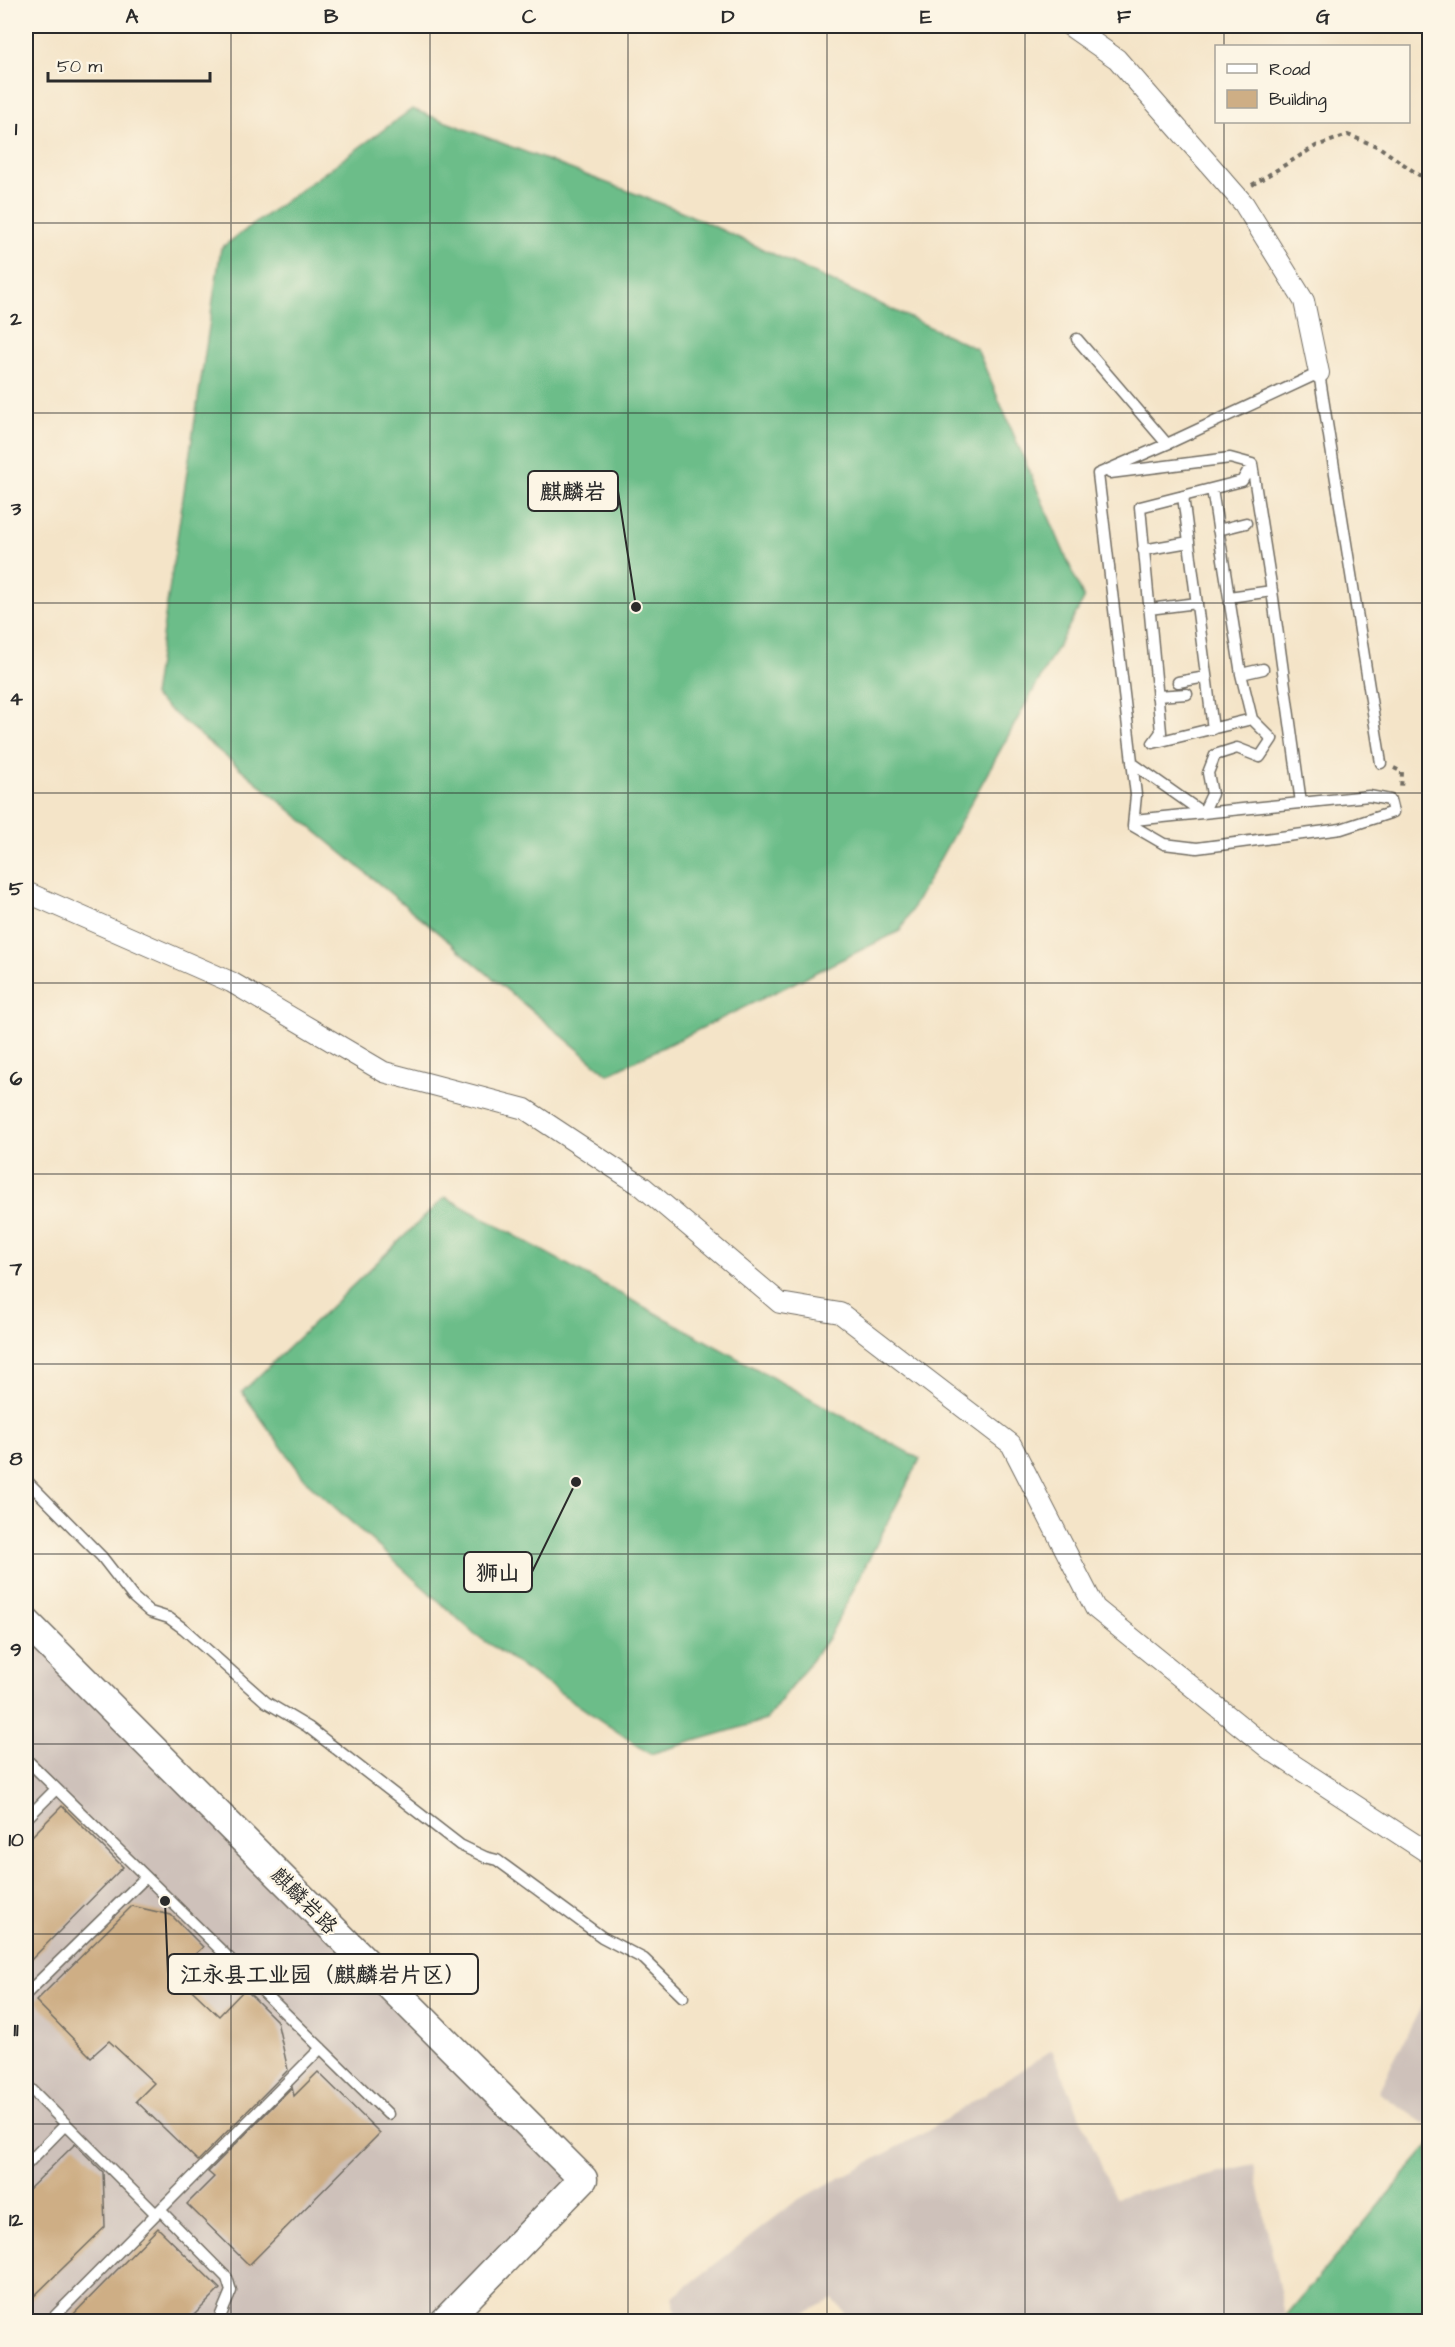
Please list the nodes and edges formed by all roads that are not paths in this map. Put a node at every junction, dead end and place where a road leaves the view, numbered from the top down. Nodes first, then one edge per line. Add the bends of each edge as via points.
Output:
1 (1070, 26) edge
2 (1077, 339) dead end
3 (1319, 373) junction
4 (1167, 444) junction
5 (1252, 464) junction
6 (1098, 474) junction
7 (1212, 489) junction
8 (1184, 496) junction
9 (1246, 523) dead end
10 (1218, 530) junction
11 (1189, 542) junction
12 (1143, 550) junction
13 (1272, 591) junction
14 (1229, 597) junction
15 (1197, 603) junction
16 (1149, 609) junction
17 (1263, 669) dead end
18 (1241, 674) junction
19 (1206, 677) junction
20 (1178, 682) dead end
21 (1187, 694) dead end
22 (1157, 696) junction
23 (1252, 719) junction
24 (1213, 729) junction
25 (1382, 763) road end
26 (1132, 764) junction
27 (1301, 804) junction
28 (1203, 813) junction
29 (1134, 820) junction
30 (26, 892) edge
31 (26, 1480) edge
32 (26, 1622) edge
33 (26, 1759) edge
34 (56, 1789) junction
35 (26, 1819) edge
36 (1430, 1854) edge
37 (146, 1877) junction
38 (26, 1994) edge
39 (683, 1997) dead end
40 (321, 2048) junction
41 (26, 2084) edge
42 (388, 2114) dead end
43 (66, 2124) junction
44 (26, 2165) edge
45 (158, 2212) junction
46 (49, 2322) edge
47 (218, 2322) edge
48 (444, 2322) edge

1 - 3 street via 1117,59 1244,204 1304,301
2 - 4 lane
3 - 4 lane
3 - 25 lane
4 - 6 lane
5 - 6 lane via 1230,458
5 - 7 lane via 1242,481
5 - 13 lane
6 - 26 lane
7 - 8 lane
7 - 10 lane
8 - 11 lane
8 - 12 lane via 1140,507
9 - 10 lane
10 - 14 lane
11 - 12 lane
11 - 15 lane
12 - 16 lane
13 - 14 lane
13 - 27 lane
14 - 18 lane
15 - 16 lane
15 - 19 lane
16 - 22 lane
17 - 18 lane
18 - 23 lane
19 - 20 lane
19 - 24 lane
21 - 22 lane
22 - 24 lane via 1161,732 1153,743
23 - 24 lane
23 - 28 lane via 1272,739 1260,758 1237,748 1215,755 1208,773 1212,794
26 - 28 lane
26 - 29 lane
27 - 28 lane
27 - 29 lane via 1369,796 1390,800 1393,812 1341,829 1197,848 1164,844 1133,826
28 - 29 lane
30 - 36 street via 231,982 384,1072 525,1109 643,1187 780,1303 840,1313 1011,1444 1095,1608 1269,1749
31 - 39 lane via 150,1612 169,1618 184,1629 266,1702 308,1728 460,1845 496,1860 602,1936 644,1959
32 - 48 main road, 麒麟岩路 via 583,2179
33 - 34 lane
34 - 35 lane
34 - 37 lane
37 - 38 lane
37 - 40 lane
40 - 42 lane
40 - 45 lane
41 - 43 lane
43 - 44 lane
43 - 45 lane
45 - 46 lane
45 - 47 lane via 227,2278 231,2291

